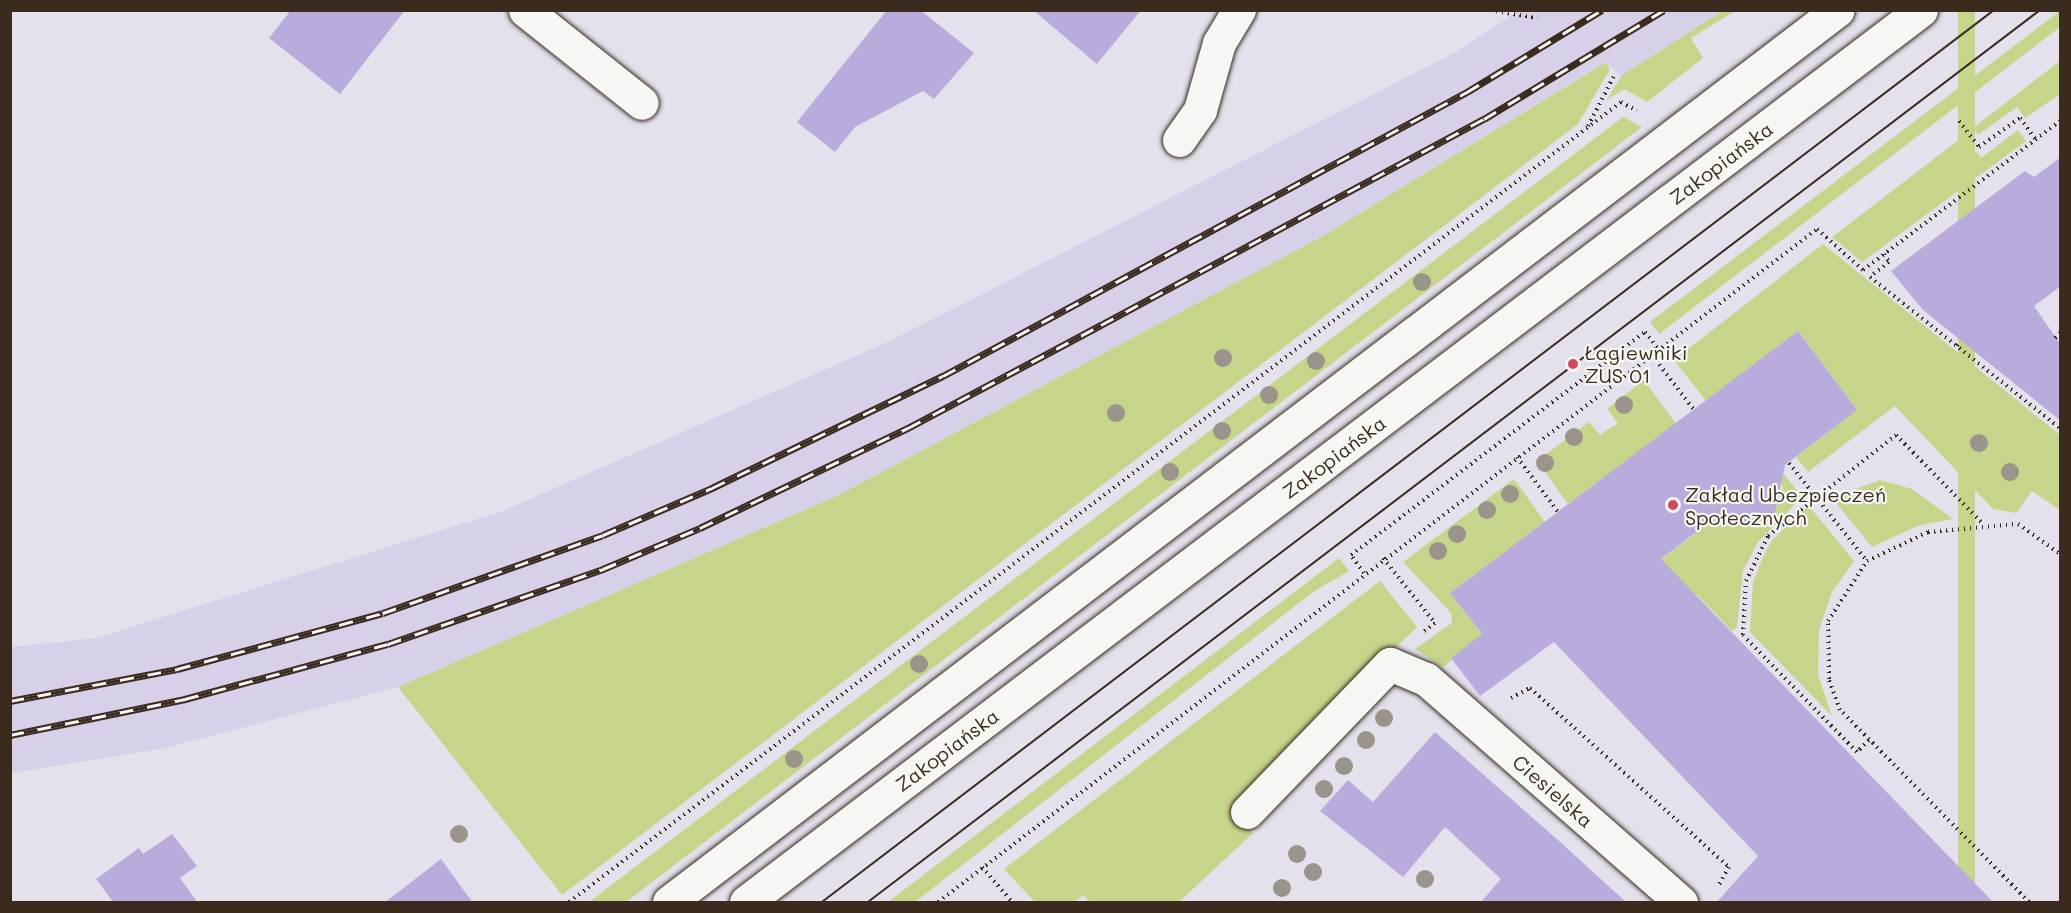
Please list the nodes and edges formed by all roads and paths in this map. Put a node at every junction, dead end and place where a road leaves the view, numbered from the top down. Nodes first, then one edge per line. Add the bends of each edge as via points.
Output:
1 (525, 10) edge
2 (1239, 10) edge
3 (1490, 10) edge
4 (1838, 10) edge
5 (1921, 10) edge
6 (1537, 18) dead end
7 (1615, 74) dead end
8 (1621, 102) dead end
9 (642, 103) dead end
10 (1959, 121) dead end
11 (2061, 121) edge
12 (1587, 128) junction
13 (1179, 140) dead end
14 (2036, 140) junction
15 (1884, 254) junction
16 (2061, 333) edge
17 (2055, 338) dead end
18 (1961, 341) dead end
19 (1957, 346) junction
20 (1659, 350) junction
21 (1652, 355) junction
22 (1694, 410) dead end
23 (2061, 428) edge
24 (1517, 457) junction
25 (1789, 463) dead end
26 (1814, 494) junction
27 (1558, 512) dead end
28 (1984, 525) junction
29 (2061, 554) edge
30 (1383, 558) junction
31 (1868, 561) junction
32 (1364, 573) junction
33 (1423, 633) dead end
34 (1471, 719) junction
35 (1869, 740) junction
36 (1247, 812) dead end
37 (982, 867) junction
38 (1713, 894) dead end
39 (569, 903) edge
40 (669, 903) edge
41 (746, 903) edge
42 (938, 903) edge
43 (1012, 903) edge
44 (1681, 903) edge
45 (2029, 903) edge

1 - 9 main road
2 - 13 main road via 1219,43 1200,111
3 - 6 path
4 - 40 main road
5 - 41 main road, Zakopiańska
7 - 12 path
8 - 12 path
10 - 14 path via 1979,147 2020,118
11 - 14 path
12 - 39 path
14 - 15 path
15 - 19 path via 1889,262 1870,277
15 - 20 path via 1863,270 1818,229
16 - 17 path
18 - 19 path
19 - 23 path
20 - 21 path
20 - 32 path via 1645,332 1352,555
21 - 22 path
21 - 24 path
24 - 27 path
24 - 30 path
25 - 26 path
26 - 28 path via 1896,435
26 - 31 path
26 - 35 path via 1768,536 1746,581 1743,635 1857,752
28 - 29 path via 2018,524
28 - 31 path via 1928,532
30 - 32 path
30 - 33 path via 1435,623
31 - 35 path via 1828,621 1827,654 1828,679 1840,710
32 - 37 path
34 - 36 main road, Ciesielska via 1426,679 1390,664
34 - 38 path via 1530,688 1730,867
34 - 44 main road, Ciesielska
35 - 45 path
37 - 42 path
37 - 43 path

